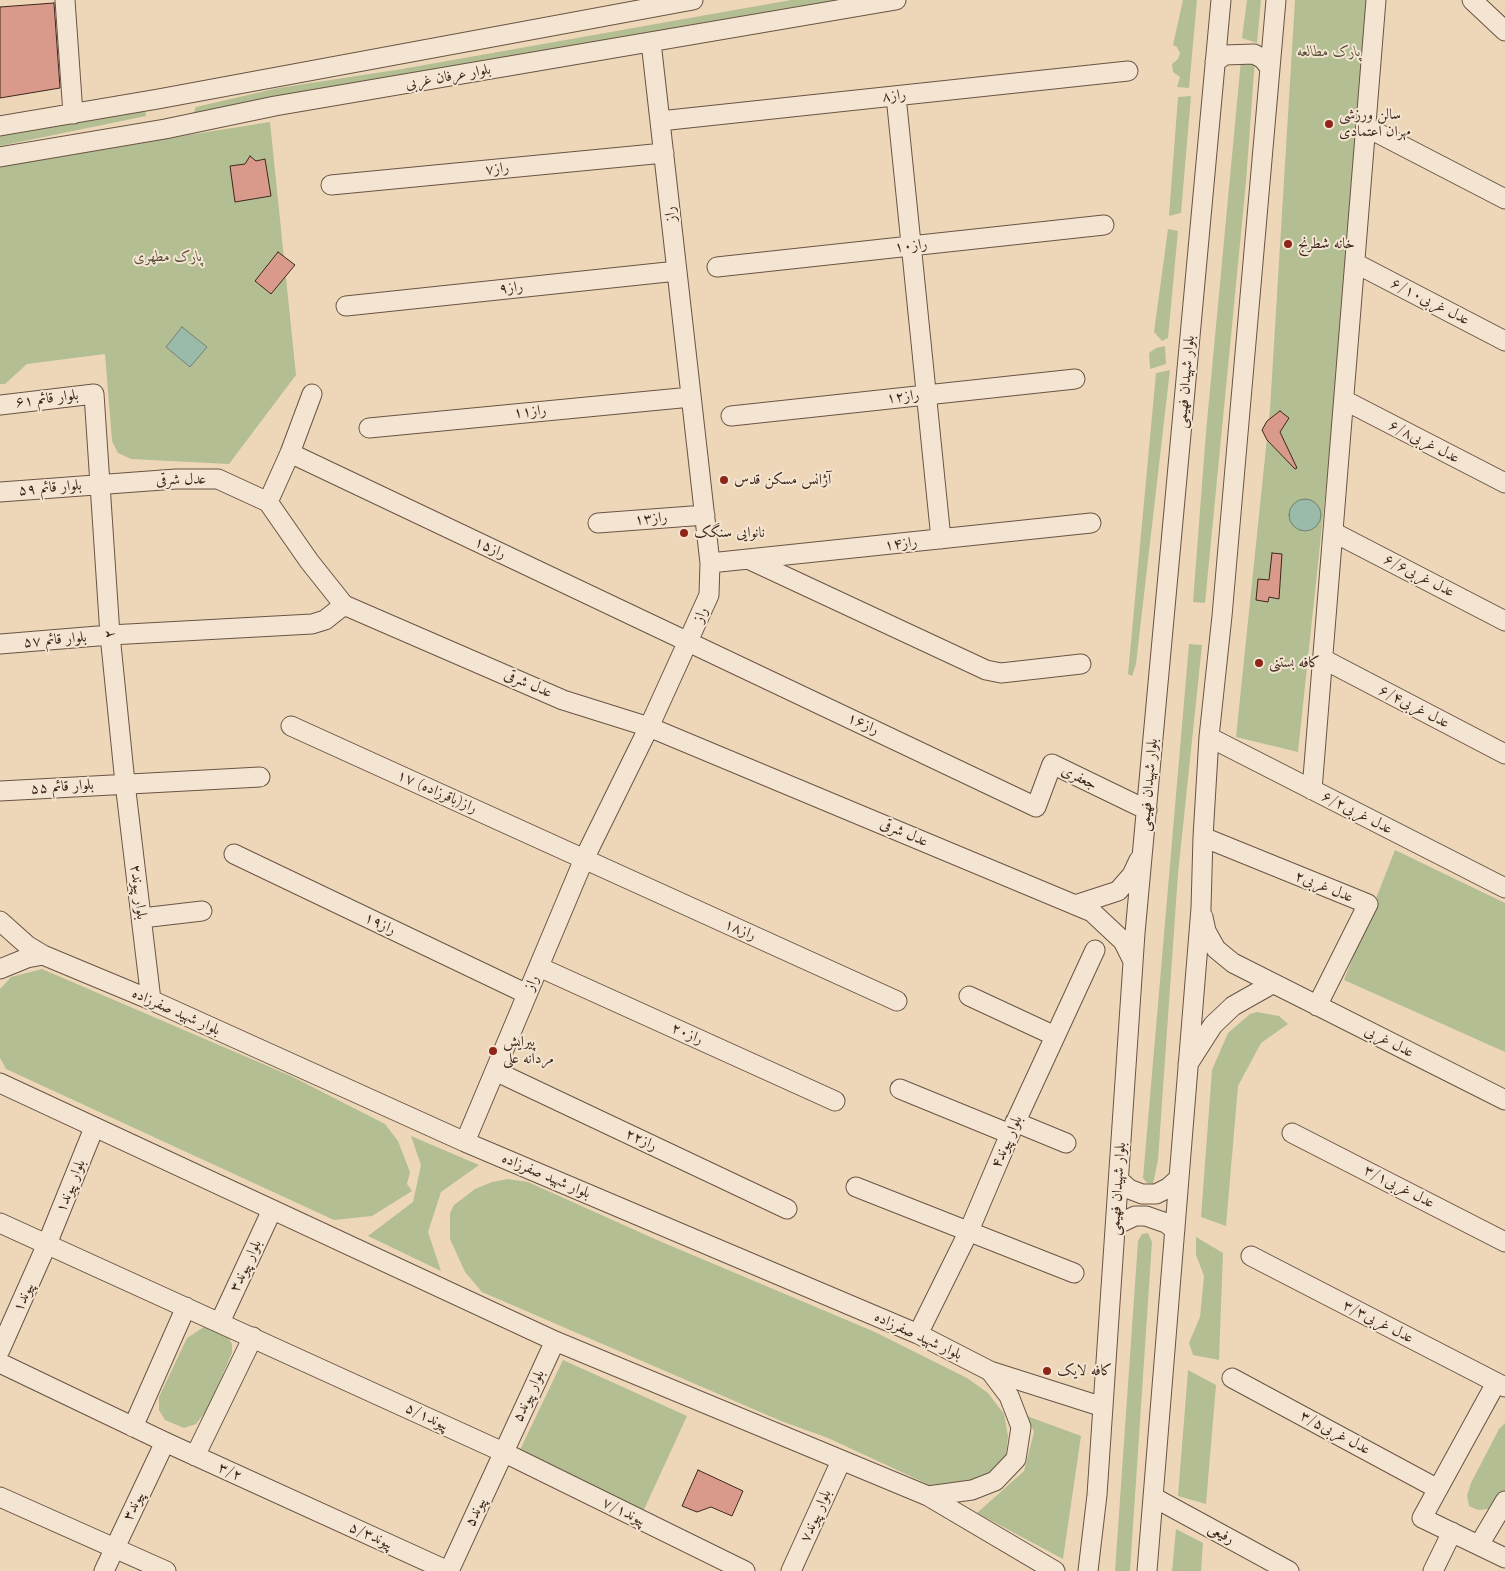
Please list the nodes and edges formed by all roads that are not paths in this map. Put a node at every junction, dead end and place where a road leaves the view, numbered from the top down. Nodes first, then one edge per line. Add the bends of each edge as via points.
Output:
1 (65, 0) edge
2 (693, 0) edge
3 (896, 0) edge
4 (1221, 0) edge
5 (1276, 0) edge
6 (1376, 0) edge
7 (1472, 0) edge
8 (649, 4) edge
9 (1505, 31) edge
10 (651, 42) junction
11 (1215, 62) junction
12 (1270, 68) junction
13 (1128, 71) dead end
14 (896, 96) junction
15 (158, 100) junction
16 (72, 114) junction
17 (660, 121) junction
18 (0, 126) edge
19 (1366, 126) junction
20 (165, 128) junction
21 (664, 153) junction
22 (0, 157) edge
23 (331, 185) dead end
24 (1505, 199) edge
25 (1104, 225) dead end
26 (912, 246) junction
27 (1355, 263) junction
28 (717, 267) dead end
29 (677, 271) junction
30 (346, 306) dead end
31 (1505, 341) edge
32 (1075, 379) dead end
33 (312, 394) dead end
34 (927, 395) junction
35 (691, 397) junction
36 (1344, 400) junction
37 (0, 405) edge
38 (732, 416) dead end
39 (369, 428) dead end
40 (290, 453) junction
41 (1505, 483) edge
42 (100, 484) junction
43 (0, 492) edge
44 (268, 502) junction
45 (705, 515) junction
46 (598, 523) dead end
47 (1091, 523) dead end
48 (1333, 532) junction
49 (941, 539) junction
50 (750, 560) junction
51 (710, 563) junction
52 (344, 605) junction
53 (1505, 621) edge
54 (110, 635) junction
55 (689, 642) junction
56 (0, 644) edge
57 (1323, 659) junction
58 (1080, 664) dead end
59 (290, 726) dead end
60 (648, 728) junction
61 (1209, 737) junction
62 (1505, 754) edge
63 (260, 777) dead end
64 (124, 783) junction
65 (1312, 790) junction
66 (0, 791) edge
67 (1036, 807) joint
68 (1147, 810) junction
69 (1203, 837) junction
70 (234, 854) dead end
71 (1142, 854) junction
72 (584, 859) junction
73 (1505, 888) edge
74 (1075, 905) junction
75 (1201, 908) junction
76 (202, 911) dead end
77 (142, 918) junction
78 (0, 922) edge
79 (1095, 950) dead end
80 (43, 956) junction
81 (1133, 961) junction
82 (539, 967) junction
83 (0, 969) edge
84 (1272, 984) junction
85 (527, 994) junction
86 (969, 996) dead end
87 (151, 1000) junction
88 (897, 1001) dead end
89 (1317, 1006) junction
90 (1055, 1036) junction
91 (1187, 1066) junction
92 (495, 1071) junction
93 (0, 1084) edge
94 (900, 1089) dead end
95 (1505, 1100) edge
96 (835, 1101) dead end
97 (94, 1128) junction
98 (1012, 1128) junction
99 (1292, 1133) dead end
100 (465, 1142) junction
101 (1066, 1143) dead end
102 (1178, 1179) junction
103 (1119, 1180) junction
104 (856, 1187) dead end
105 (787, 1208) dead end
106 (272, 1210) junction
107 (0, 1223) edge
108 (1116, 1225) junction
109 (1175, 1230) junction
110 (968, 1233) junction
111 (1505, 1242) edge
112 (47, 1244) junction
113 (1251, 1256) dead end
114 (1074, 1273) dead end
115 (186, 1307) junction
116 (220, 1322) junction
117 (918, 1334) junction
118 (253, 1337) junction
119 (555, 1341) junction
120 (0, 1350) edge
121 (0, 1362) edge
122 (990, 1371) junction
123 (1232, 1378) dead end
124 (1500, 1385) edge
125 (1103, 1407) junction
126 (133, 1427) junction
127 (165, 1442) junction
128 (503, 1452) junction
129 (195, 1456) junction
130 (841, 1460) junction
131 (1438, 1489) junction
132 (928, 1496) junction
133 (1153, 1497) junction
134 (0, 1498) edge
135 (294, 1501) joint
136 (1505, 1501) edge
137 (1452, 1532) junction
138 (1479, 1545) junction
139 (115, 1548) junction
140 (1505, 1558) edge
141 (104, 1571) edge
142 (166, 1571) edge
143 (449, 1571) edge
144 (745, 1571) edge
145 (791, 1571) edge
146 (1055, 1571) edge
147 (1088, 1571) edge
148 (1147, 1571) edge
149 (1289, 1571) edge
150 (1433, 1571) edge

1 - 16 street
2 - 8 street, بلوار عرفان غربی
3 - 10 street, بلوار عرفان غربی
4 - 11 street, بلوار شهیدان فهیمی
5 - 12 street
6 - 19 street
7 - 9 street
8 - 15 street, بلوار عرفان غربی
10 - 17 street, راز
10 - 20 street, بلوار عرفان غربی via 274,106
11 - 12 street via 1225,55 1254,54 1263,58
11 - 68 street, بلوار شهیدان فهیمی
12 - 61 street
13 - 14 street, راز۸
14 - 17 street, راز۸
14 - 26 street
15 - 16 street, بلوار عرفان غربی
15 - 20 street
16 - 18 street, بلوار عرفان غربی
17 - 21 street, راز
19 - 24 street
19 - 27 street
20 - 22 street, بلوار عرفان غربی
21 - 23 street, راز۷
21 - 29 street, راز
25 - 26 street, راز۱۰
26 - 28 street, راز۱۰
26 - 34 street
27 - 31 street, ۶/۱۰عدل غربی
27 - 36 street
29 - 30 street, راز۹
29 - 35 street, راز
32 - 34 street, راز۱۲
33 - 40 street
34 - 38 street, راز۱۲
34 - 49 street
35 - 39 street, راز۱۱
35 - 45 street, راز
36 - 41 street, ۶/۸عدل غربی
36 - 48 street
37 - 42 street, بلوار قائم ۶۱ via 94,394
40 - 44 street
40 - 55 street, راز۱۵
42 - 43 street, بلوار قائم ۵۹
42 - 44 street, عدل شرقی via 218,480
42 - 54 street, ۲
44 - 52 street, عدل شرقی
45 - 46 street, راز۱۳
45 - 51 street, راز
47 - 49 street, راز۱۴
48 - 53 street, ۶/۶عدل غربی
48 - 57 street
49 - 50 street, راز۱۴
50 - 51 street, راز۱۴
50 - 58 street via 986,670 1001,673
51 - 55 street, راز via 709,595
52 - 54 street, بلوار قائم ۵۷ via 325,620 312,624
52 - 60 street, عدل شرقی via 564,700
54 - 56 street, بلوار قائم ۵۷
54 - 64 street, ۲
55 - 60 street, راز
55 - 67 street, راز۱۶
57 - 62 street, ۶/۴عدل غربی
57 - 65 street
59 - 72 street, ۱۷ راز(باقرزاده)
60 - 72 street, راز
60 - 74 street, عدل شرقی
61 - 65 street, ۶/۲عدل غربی
61 - 69 street
63 - 64 street, بلوار قائم ۵۵
64 - 66 street, بلوار قائم ۵۵
64 - 77 street, بلوار پیوند۲
65 - 73 street, ۶/۲عدل غربی
67 - 68 street, جعفری via 1052,764
68 - 71 street, بلوار شهیدان فهیمی
69 - 75 street
69 - 89 street, عدل غربی۲ via 1368,904
70 - 85 street, راز۱۹
71 - 74 street via 1118,891
71 - 81 street, بلوار شهیدان فهیمی
72 - 82 street, راز
72 - 88 street, راز۱۸
74 - 81 street, عدل شرقی via 1092,912 1106,924 1123,941
75 - 84 street, عدل غربی via 1206,930 1216,949 1233,963
75 - 91 street
76 - 77 street
77 - 87 street, بلوار پیوند۲
78 - 80 street, بلوار شهید صفرزاده
79 - 90 street, بلوار پیوند۴
80 - 83 street via 27,958
80 - 87 street, بلوار شهید صفرزاده
81 - 103 street, بلوار شهیدان فهیمی
82 - 85 street, راز
82 - 96 street, راز۲۰
84 - 89 street, عدل غربی
84 - 91 street via 1233,1006 1213,1025
85 - 92 street, راز
86 - 90 street
87 - 100 street, بلوار شهید صفرزاده
89 - 95 street, عدل غربی
90 - 98 street, بلوار پیوند۴
91 - 102 street
92 - 100 street, راز
92 - 105 street, راز۲۲
93 - 97 street
94 - 98 street
97 - 106 street
97 - 112 street, بلوار پیوند۱
98 - 101 street
98 - 110 street, بلوار پیوند۴
99 - 111 street, عدل غربی۳/۱
100 - 117 street, بلوار شهید صفرزاده
102 - 103 street via 1156,1194 1142,1194
102 - 109 street
103 - 108 street, بلوار شهیدان فهیمی
104 - 110 street
106 - 116 street, بلوار پیوند۳
106 - 119 street
107 - 112 street, پیوند۵/۱
108 - 109 street via 1135,1216 1146,1216 1162,1220
108 - 125 street, بلوار شهیدان فهیمی
109 - 133 street
110 - 114 street
110 - 117 street, بلوار پیوند۴
112 - 115 street, پیوند۵/۱
112 - 120 street, پیوند۱
113 - 124 street, عدل غربی۳/۳
115 - 116 street, پیوند۵/۱
115 - 126 street
116 - 118 street, پیوند۵/۱
117 - 122 street, بلوار شهید صفرزاده
118 - 128 street, پیوند۵/۱
118 - 129 street
119 - 128 street, بلوار پیوند۵
119 - 130 street
121 - 126 street, ۳/۲
122 - 125 street, بلوار شهید صفرزاده
122 - 132 street via 1009,1396 1021,1427 1016,1459 996,1481 972,1490
123 - 131 street, عدل غربی۳/۵
124 - 131 street
125 - 147 street, بلوار شهیدان فهیمی
126 - 127 street, ۳/۲
127 - 129 street, ۳/۲
127 - 139 street, پیوند۳
128 - 143 street, پیوند۵
128 - 144 street, پیوند۷/۱
129 - 135 street, ۳/۲
130 - 132 street
130 - 145 street, بلوار پیوند۷
131 - 137 street via 1422,1518
132 - 146 street
133 - 148 street
133 - 149 street, رفیعی
134 - 139 street
135 - 143 street, پیوند۵/۳
136 - 138 street
137 - 138 street
137 - 150 street
138 - 140 street
139 - 141 street, پیوند۳
139 - 142 street

